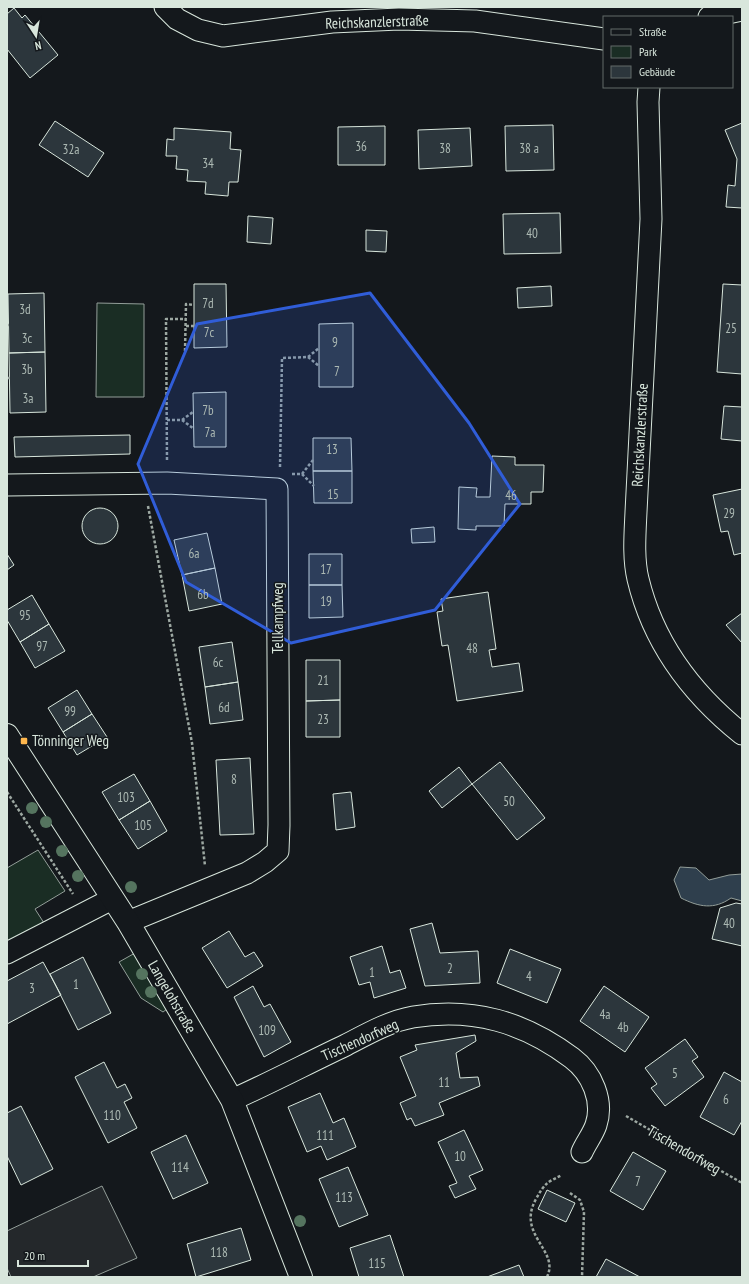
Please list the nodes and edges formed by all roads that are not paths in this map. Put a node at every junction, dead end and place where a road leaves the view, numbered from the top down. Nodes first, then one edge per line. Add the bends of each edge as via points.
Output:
1 (165, 7) edge
2 (742, 10) edge
3 (714, 16) edge
4 (602, 41) edge
5 (645, 92) edge
6 (7, 485) edge
7 (742, 734) edge
8 (7, 735) edge
9 (112, 899) junction
10 (128, 922) junction
11 (7, 953) edge
12 (232, 1100) junction
13 (582, 1152) dead end
14 (301, 1277) edge

1 - 4 street, Reichskanzlerstraße via 177,19 198,30 223,36 332,22 399,19 475,21 554,31
2 - 3 street
5 - 7 street, Reichskanzlerstraße via 651,219 636,512 638,579 664,646 697,692
6 - 10 street, Tellkampfweg via 278,481 278,851 247,873
8 - 9 street, Langelohstraße
9 - 10 street, Langelohstraße
9 - 11 street
10 - 12 street, Langelohstraße
12 - 13 street, Tischendorfweg via 381,1028 412,1017 450,1013 486,1016 520,1027 551,1042 577,1062 591,1080 600,1104 596,1125
12 - 14 street, Langelohstraße

